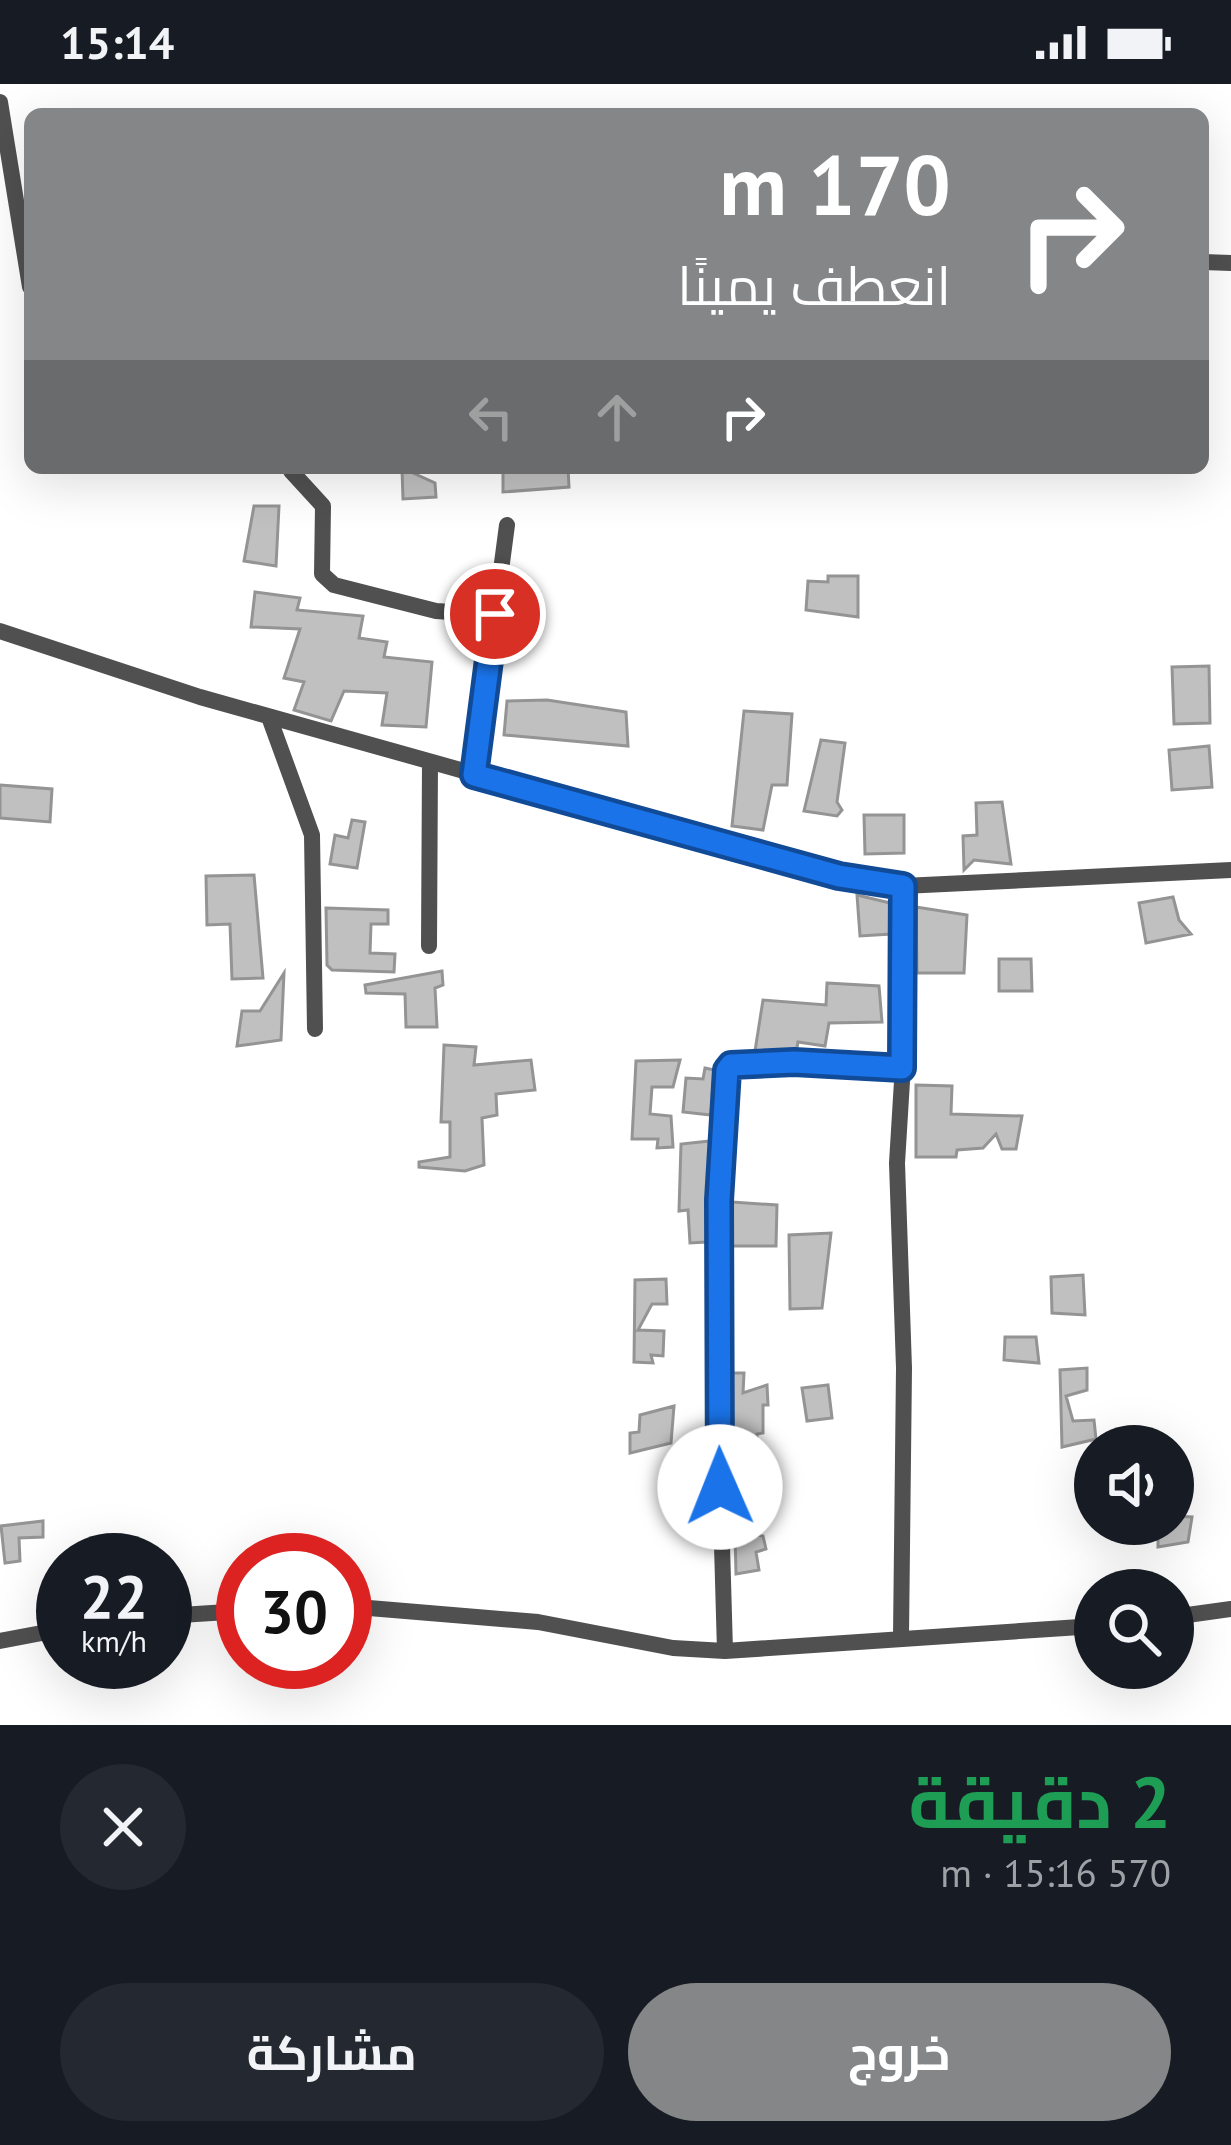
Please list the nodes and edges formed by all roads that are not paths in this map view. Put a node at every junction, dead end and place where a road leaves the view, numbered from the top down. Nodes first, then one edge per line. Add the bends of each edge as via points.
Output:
1 (0, 102) edge
2 (24, 250) edge
3 (293, 474) edge
4 (507, 525) dead end
5 (495, 614) junction
6 (0, 631) edge
7 (269, 717) junction
8 (430, 763) junction
9 (474, 775) junction
10 (1231, 870) edge
11 (903, 886) junction
12 (429, 946) dead end
13 (315, 1029) dead end
14 (902, 1068) junction
15 (372, 1608) edge
16 (1231, 1609) edge
17 (1194, 1614) edge
18 (1074, 1628) edge
19 (36, 1634) edge
20 (901, 1636) junction
21 (0, 1641) edge
22 (724, 1651) junction

1 - 2 street
3 - 5 street via 323,506 322,574 334,585 436,610
4 - 5 street
5 - 9 street
6 - 7 street
7 - 8 street
7 - 13 street via 312,835
8 - 9 street
8 - 12 street
9 - 11 street via 839,876
10 - 11 street
11 - 14 street
14 - 20 street
14 - 22 street via 794,1062 727,1070 718,1382
15 - 22 street via 538,1622
16 - 17 street
18 - 20 street via 951,1640
19 - 21 street
20 - 22 street

